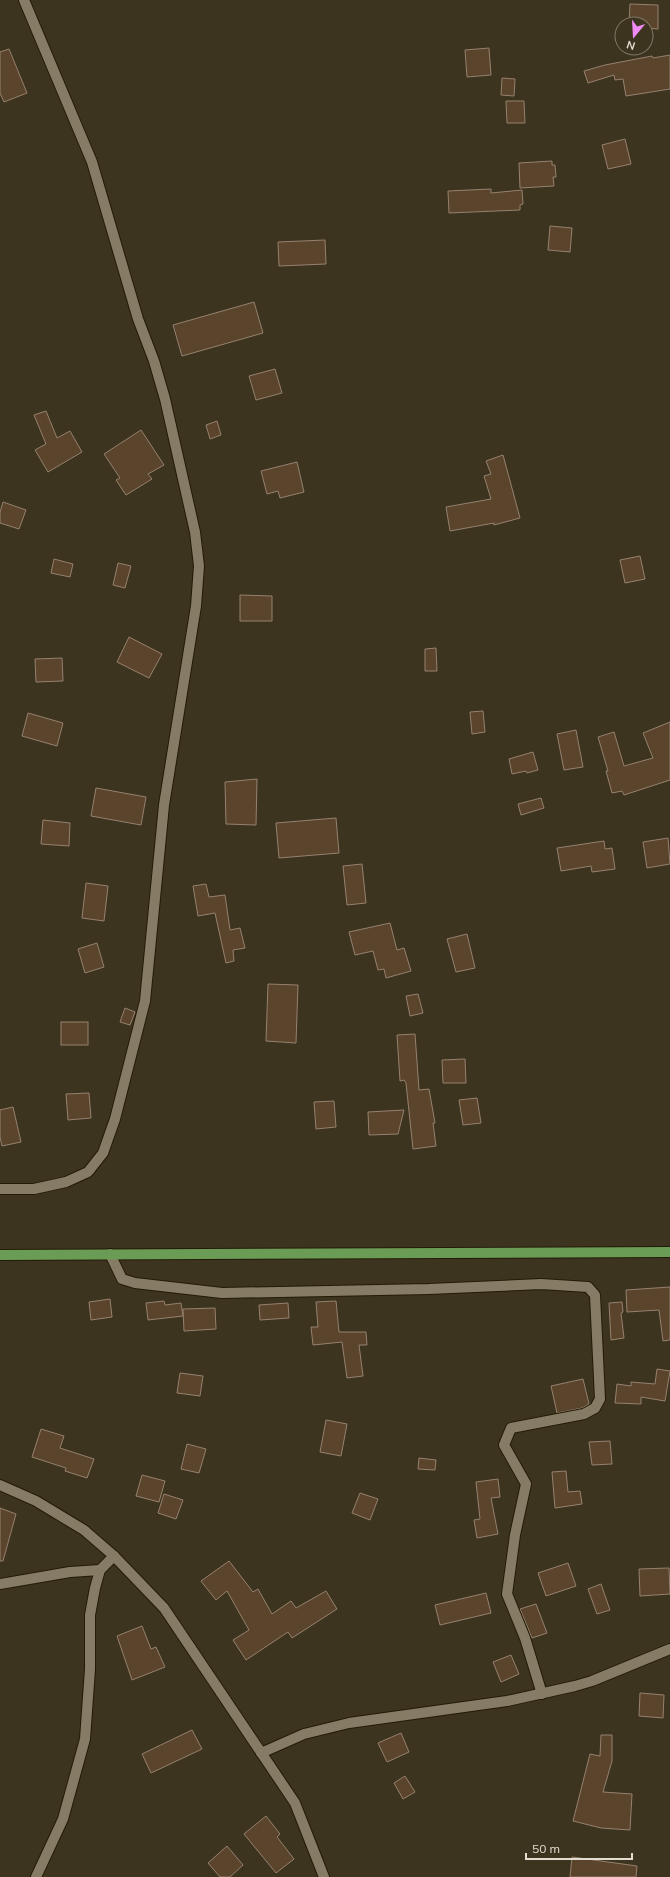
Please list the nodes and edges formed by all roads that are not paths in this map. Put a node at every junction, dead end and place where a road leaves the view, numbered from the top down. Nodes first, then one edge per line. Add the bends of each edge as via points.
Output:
1 (24, 0) edge
2 (0, 1189) edge
3 (670, 1252) edge
4 (110, 1254) junction
5 (0, 1255) edge
6 (0, 1485) edge
7 (114, 1556) junction
8 (100, 1570) junction
9 (0, 1584) edge
10 (670, 1649) edge
11 (542, 1694) junction
12 (261, 1752) junction
13 (36, 1877) edge
14 (324, 1877) edge

1 - 2 street via 92,162 138,319 154,361 193,525 199,566 196,606 164,806 145,1001 115,1119 103,1153 88,1172 66,1182 34,1189
3 - 4 main road
4 - 5 main road
4 - 11 street via 122,1279 134,1283 222,1293 542,1284 588,1287 594,1295 600,1399 598,1404 584,1414 511,1428 504,1445 526,1484 515,1535 508,1594
6 - 7 street via 25,1495 61,1515 84,1530
7 - 8 street
7 - 12 street via 164,1608
8 - 9 street via 70,1572
8 - 13 street via 90,1615 90,1669 85,1739 63,1819
10 - 11 street via 592,1681
11 - 12 street via 349,1723 304,1734
12 - 14 street via 295,1803

